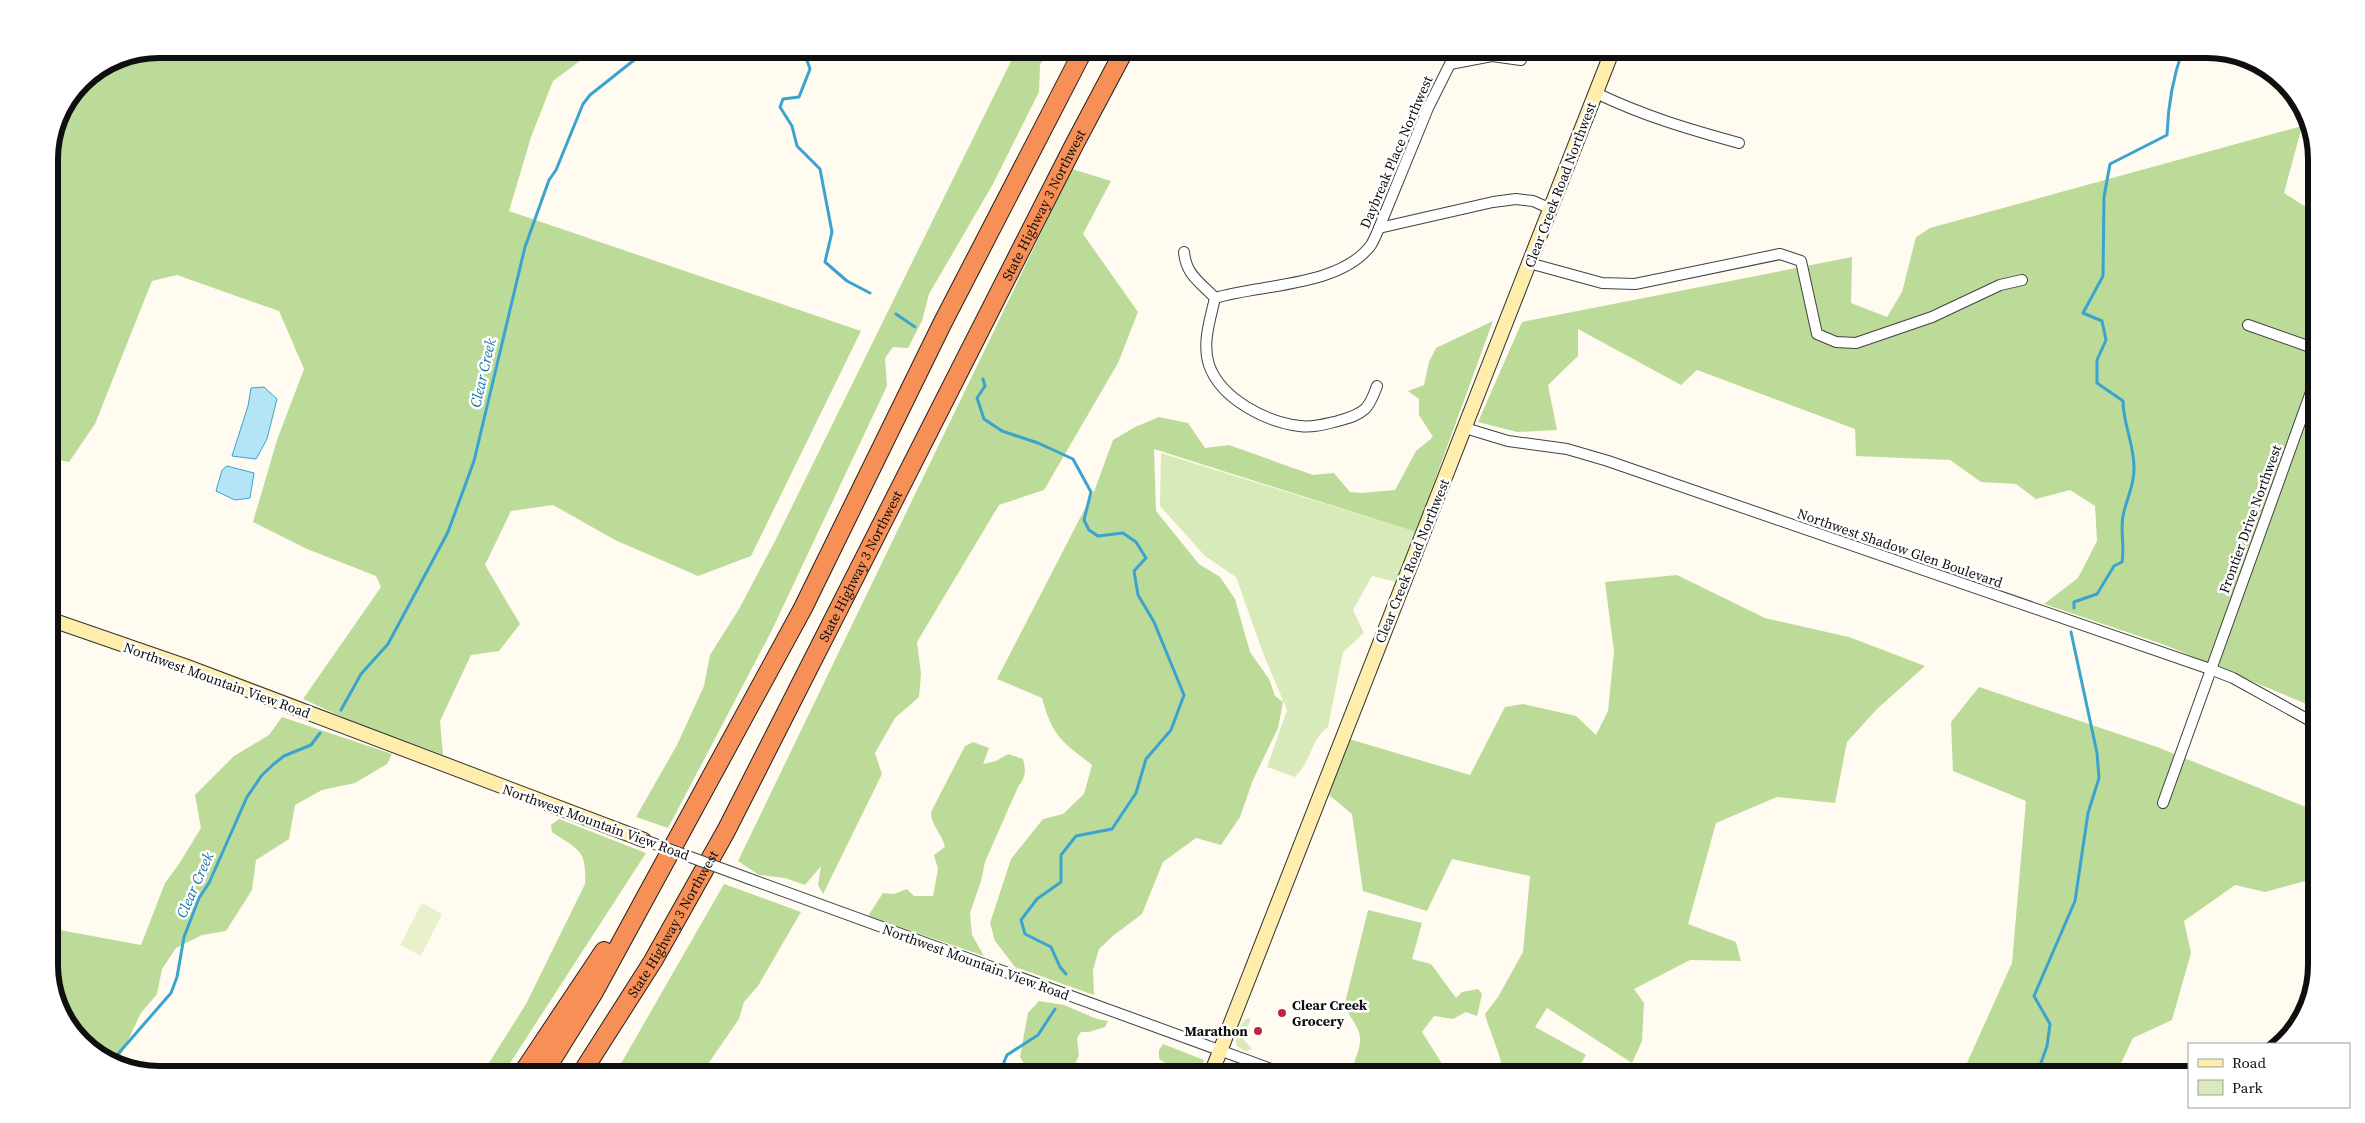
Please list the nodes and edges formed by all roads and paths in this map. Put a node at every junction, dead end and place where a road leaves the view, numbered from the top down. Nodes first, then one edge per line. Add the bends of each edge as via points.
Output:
1 (1079, 58) edge
2 (1120, 58) edge
3 (1482, 58) edge
4 (1506, 58) edge
5 (1610, 58) edge
6 (1521, 60) dead end
7 (1596, 93) junction
8 (1739, 143) dead end
9 (1551, 209) junction
10 (1379, 228) junction
11 (1184, 252) dead end
12 (1529, 263) junction
13 (2022, 280) dead end
14 (1215, 298) junction
15 (2248, 325) dead end
16 (2307, 347) edge
17 (1377, 386) dead end
18 (2307, 402) edge
19 (1465, 428) junction
20 (58, 622) edge
21 (2210, 669) junction
22 (2308, 719) edge
23 (2163, 803) dead end
24 (644, 840) joint
25 (666, 860) junction
26 (653, 961) junction
27 (1220, 1051) junction
28 (527, 1066) edge
29 (548, 1066) edge
30 (586, 1066) edge
31 (595, 1066) edge
32 (1214, 1066) edge
33 (1262, 1066) edge

1 - 25 highway via 942,324 803,608
2 - 26 highway, State Highway 3 Northwest via 841,603 781,727 693,894
3 - 10 street, Daybreak Place Northwest via 1450,64 1428,108
4 - 6 street, Daybreak Place Northwest
5 - 7 main road, Clear Creek Road Northwest
7 - 8 street via 1668,123
7 - 9 main road, Clear Creek Road Northwest
9 - 10 street via 1533,201 1516,199
9 - 12 main road, Clear Creek Road Northwest
10 - 14 street, Daybreak Place Northwest via 1371,245 1357,259 1325,275
11 - 14 street via 1186,265 1196,280
12 - 13 street via 1602,283 1634,284 1780,254 1800,261 1817,334 1836,342 1856,343 1932,317 2000,285
12 - 19 main road, Clear Creek Road Northwest
14 - 17 street via 1206,336 1210,366 1228,392 1260,414 1288,424 1318,426 1355,416 1370,404
15 - 16 street
18 - 21 street, Frontier Drive Northwest
19 - 21 street, Northwest Shadow Glen Boulevard via 1508,441 1567,449 1608,461
19 - 27 main road, Clear Creek Road Northwest
20 - 24 main road, Northwest Mountain View Road via 184,666
21 - 22 street, Northwest Shadow Glen Boulevard via 2233,678
21 - 23 street, Frontier Drive Northwest
24 - 27 street, Northwest Mountain View Road, bridge
25 - 28 highway
25 - 29 highway via 594,992
26 - 30 highway, State Highway 3 Northwest
26 - 31 highway
27 - 32 main road, Clear Creek Road Northwest
27 - 33 street, Northwest Mountain View Road

